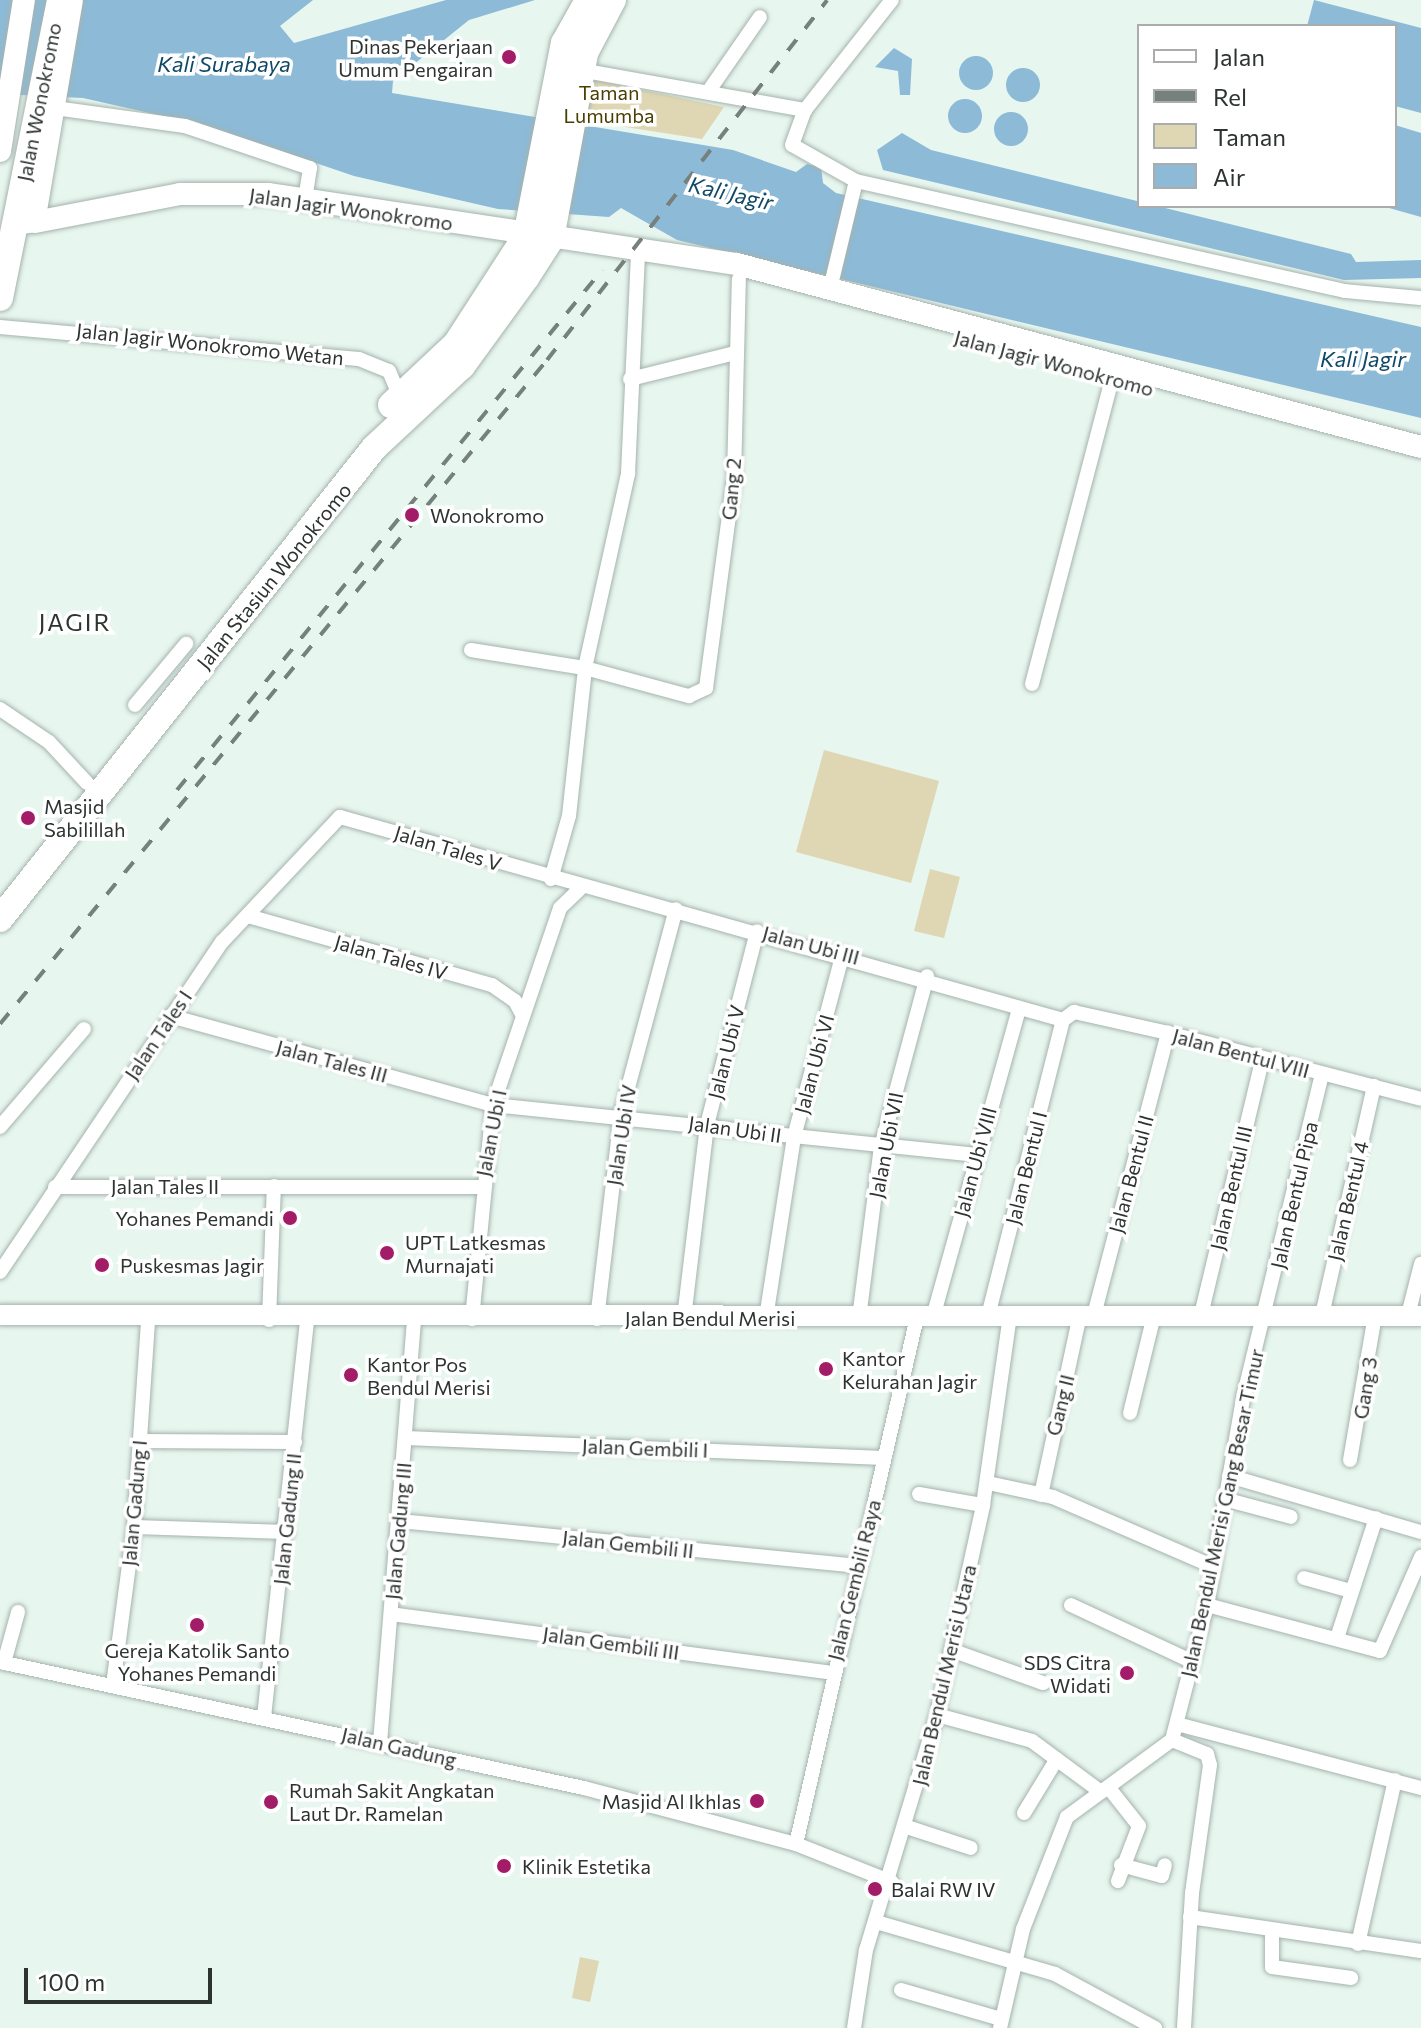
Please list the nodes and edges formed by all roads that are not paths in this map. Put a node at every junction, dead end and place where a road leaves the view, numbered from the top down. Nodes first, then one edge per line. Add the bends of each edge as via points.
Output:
1 (24, 0) edge
2 (41, 0) edge
3 (60, 0) edge
4 (73, 0) edge
5 (588, 0) edge
6 (613, 0) edge
7 (892, 0) edge
8 (760, 17) dead end
9 (580, 70) junction
10 (708, 92) junction
11 (37, 100) junction
12 (805, 110) junction
13 (560, 116) junction
14 (0, 151) edge
15 (856, 185) junction
16 (305, 200) junction
17 (10, 219) edge
18 (541, 226) junction
19 (638, 252) junction
20 (688, 261) junction
21 (739, 279) junction
22 (832, 281) junction
23 (0, 298) edge
24 (1421, 298) edge
25 (917, 319) junction
26 (0, 327) edge
27 (735, 353) junction
28 (1112, 378) junction
29 (630, 379) junction
30 (400, 397) junction
31 (1421, 447) edge
32 (1421, 461) edge
33 (186, 644) dead end
34 (471, 650) dead end
35 (585, 668) junction
36 (173, 669) junction
37 (1032, 684) dead end
38 (0, 709) edge
39 (87, 783) junction
40 (340, 817) joint
41 (554, 876) junction
42 (581, 888) junction
43 (0, 895) edge
44 (560, 908) junction
45 (676, 909) junction
46 (248, 916) junction
47 (0, 919) edge
48 (757, 931) junction
49 (843, 953) junction
50 (927, 976) junction
51 (1019, 1008) junction
52 (170, 1016) junction
53 (523, 1016) junction
54 (1063, 1020) junction
55 (84, 1029) dead end
56 (1168, 1033) junction
57 (1262, 1060) junction
58 (1322, 1075) junction
59 (1374, 1086) junction
60 (1421, 1099) edge
61 (493, 1105) junction
62 (621, 1114) junction
63 (707, 1125) junction
64 (0, 1127) edge
65 (794, 1137) junction
66 (881, 1147) junction
67 (977, 1155) junction
68 (274, 1186) junction
69 (55, 1187) junction
70 (481, 1187) junction
71 (1421, 1264) edge
72 (0, 1272) edge
73 (0, 1315) edge
74 (1087, 1315) junction
75 (1154, 1315) junction
76 (1201, 1315) junction
77 (1265, 1315) junction
78 (1322, 1315) junction
79 (1375, 1315) junction
80 (988, 1316) junction
81 (1010, 1316) junction
82 (1415, 1316) edge
83 (925, 1317) junction
84 (684, 1318) junction
85 (766, 1318) junction
86 (859, 1318) junction
87 (414, 1319) junction
88 (472, 1319) junction
89 (597, 1319) junction
90 (148, 1320) junction
91 (269, 1320) junction
92 (307, 1320) junction
93 (1130, 1413) dead end
94 (406, 1438) junction
95 (140, 1441) junction
96 (295, 1442) junction
97 (884, 1458) junction
98 (1350, 1460) dead end
99 (1229, 1476) junction
100 (988, 1483) junction
101 (919, 1494) dead end
102 (1041, 1495) junction
103 (1224, 1499) junction
104 (983, 1505) junction
105 (1291, 1517) dead end
106 (1376, 1518) junction
107 (399, 1521) junction
108 (134, 1527) junction
109 (287, 1532) junction
110 (1421, 1532) edge
111 (1421, 1557) edge
112 (857, 1566) junction
113 (1214, 1567) junction
114 (1304, 1578) dead end
115 (1351, 1591) junction
116 (1071, 1605) dead end
117 (1207, 1605) junction
118 (18, 1612) dead end
119 (391, 1614) junction
120 (1337, 1638) junction
121 (951, 1650) junction
122 (1191, 1661) junction
123 (2, 1662) edge
124 (831, 1673) junction
125 (1043, 1683) dead end
126 (113, 1685) junction
127 (937, 1715) junction
128 (264, 1717) junction
129 (1177, 1724) junction
130 (1172, 1740) junction
131 (380, 1743) junction
132 (1057, 1759) junction
133 (1395, 1780) junction
134 (1421, 1788) edge
135 (1105, 1790) junction
136 (1024, 1813) dead end
137 (907, 1827) junction
138 (796, 1844) junction
139 (971, 1848) dead end
140 (1121, 1865) junction
141 (1163, 1876) dead end
142 (1118, 1881) dead end
143 (892, 1882) junction
144 (1190, 1917) junction
145 (876, 1922) junction
146 (1272, 1930) junction
147 (1358, 1944) junction
148 (1421, 1951) edge
149 (1012, 1963) junction
150 (1351, 1978) dead end
151 (901, 1990) dead end
152 (1001, 2024) edge
153 (854, 2028) edge
154 (1155, 2028) edge
155 (1184, 2028) edge

1 - 11 main road, Jalan Wonokromo
2 - 11 highway, Jalan Wonokromo
3 - 11 highway, Jalan Wonokromo
4 - 11 street
5 - 13 highway via 564,43
6 - 9 highway
7 - 12 street
8 - 10 street
9 - 10 street
9 - 13 highway
10 - 12 street
11 - 14 main road, Jalan Wonokromo
11 - 16 street via 185,126 310,168
11 - 17 highway, Jalan Wonokromo
11 - 17 street
12 - 15 street via 794,151
13 - 18 highway
15 - 22 street
15 - 24 street via 1345,291
16 - 17 main road, Jalan Jagir Wonokromo via 180,194
16 - 18 main road, Jalan Jagir Wonokromo
17 - 23 highway, Jalan Wonokromo
18 - 19 main road, Jalan Jagir Wonokromo
18 - 30 highway, Jalan Stasiun Wonokromo via 476,318
18 - 47 highway, Jalan Stasiun Wonokromo via 471,356 374,448
19 - 20 main road, Jalan Jagir Wonokromo
19 - 29 street
20 - 21 main road, Jalan Jagir Wonokromo
20 - 22 main road, Jalan Jagir Wonokromo
21 - 25 main road, Jalan Jagir Wonokromo
21 - 27 street, Gang 2
22 - 25 main road, Jalan Jagir Wonokromo
25 - 28 main road, Jalan Jagir Wonokromo
25 - 31 main road, Jalan Jagir Wonokromo
26 - 30 street, Jalan Jagir Wonokromo Wetan via 359,359 389,371
27 - 29 street
27 - 35 street, Gang 2 via 734,478 701,695
28 - 32 main road, Jalan Jagir Wonokromo
28 - 37 street
29 - 35 street via 622,517
30 - 36 highway, Jalan Stasiun Wonokromo
33 - 36 street
34 - 35 street
35 - 41 street via 569,816
36 - 39 highway, Jalan Stasiun Wonokromo via 145,699
38 - 39 street via 40,734
39 - 43 highway, Jalan Stasiun Wonokromo
40 - 41 street, Jalan Tales V
40 - 46 street, Jalan Tales I
41 - 42 street, Jalan Ubi III
41 - 44 street, Jalan Ubi I
42 - 44 street, Jalan Ubi I
42 - 45 street, Jalan Ubi III
44 - 53 street, Jalan Ubi I
45 - 48 street, Jalan Ubi III
45 - 62 street, Jalan Ubi IV
46 - 52 street, Jalan Tales I
46 - 53 street, Jalan Tales IV via 492,985 515,1001
48 - 49 street, Jalan Ubi III
48 - 63 street, Jalan Ubi V
49 - 50 street, Jalan Ubi III
49 - 65 street, Jalan Ubi VI
50 - 51 street, Jalan Ubi III
50 - 66 street, Jalan Ubi VII
51 - 54 street, Jalan Ubi III
51 - 67 street, Jalan Ubi VIII
52 - 61 street, Jalan Tales III
52 - 69 street, Jalan Tales I
53 - 61 street, Jalan Ubi I
54 - 56 street, Jalan Bentul VIII via 1074,1012
54 - 80 street, Jalan Bentul I
55 - 64 street
56 - 57 street, Jalan Bentul VIII
56 - 74 street, Jalan Bentul II
57 - 58 street, Jalan Bentul VIII
57 - 76 street, Jalan Bentul III
58 - 59 street, Jalan Bentul VIII
58 - 77 street, Jalan Bentul Pipa
59 - 60 street, Jalan Bentul VIII
59 - 78 street, Jalan Bentul 4
61 - 62 street, Jalan Ubi II
61 - 70 street, Jalan Ubi I
62 - 63 street, Jalan Ubi II
62 - 89 street, Jalan Ubi IV
63 - 65 street, Jalan Ubi II
63 - 84 street, Jalan Ubi V
65 - 66 street, Jalan Ubi II
65 - 85 street, Jalan Ubi VI
66 - 67 street, Jalan Ubi II
66 - 86 street, Jalan Ubi VII
67 - 83 street, Jalan Ubi VIII
68 - 69 street, Jalan Tales II
68 - 70 street, Jalan Tales II
68 - 91 street
69 - 72 street, Jalan Tales I
70 - 88 street, Jalan Ubi I
71 - 82 street
73 - 90 street, Jalan Bendul Merisi
74 - 75 street, Jalan Bendul Merisi
74 - 81 street, Jalan Bendul Merisi
74 - 102 street, Gang II
75 - 76 street, Jalan Bendul Merisi
75 - 93 street
76 - 77 street, Jalan Bendul Merisi
77 - 78 street, Jalan Bendul Merisi
77 - 99 street, Jalan Bendul Merisi Gang Besar Timur
78 - 79 street, Jalan Bendul Merisi
79 - 82 street, Jalan Bendul Merisi
79 - 98 street, Gang 3
80 - 81 street, Jalan Bendul Merisi
80 - 83 street, Jalan Bendul Merisi
81 - 100 street, Jalan Bendul Merisi Utara
83 - 86 street, Jalan Bendul Merisi
83 - 97 street, Jalan Gembili Raya
84 - 85 street, Jalan Bendul Merisi
84 - 89 street, Jalan Bendul Merisi
85 - 86 street, Jalan Bendul Merisi
87 - 88 street, Jalan Bendul Merisi
87 - 92 street, Jalan Bendul Merisi
87 - 94 street, Jalan Gadung III
88 - 89 street, Jalan Bendul Merisi
90 - 91 street, Jalan Bendul Merisi
90 - 95 street, Jalan Gadung I
91 - 92 street, Jalan Bendul Merisi
92 - 96 street, Jalan Gadung II
94 - 97 street, Jalan Gembili I
94 - 107 street, Jalan Gadung III
95 - 96 street
95 - 108 street, Jalan Gadung I
96 - 109 street, Jalan Gadung II
97 - 112 street, Jalan Gembili Raya
99 - 103 street, Jalan Bendul Merisi Gang Besar Timur
99 - 106 street
100 - 102 street
100 - 104 street, Jalan Bendul Merisi Utara
101 - 104 street
102 - 113 street
103 - 105 street
103 - 113 street, Jalan Bendul Merisi Gang Besar Timur
104 - 121 street, Jalan Bendul Merisi Utara
106 - 110 street
106 - 115 street
107 - 112 street, Jalan Gembili II
107 - 119 street, Jalan Gadung III
108 - 109 street
108 - 126 street, Jalan Gadung I
109 - 128 street, Jalan Gadung II
111 - 120 street via 1383,1650
112 - 124 street, Jalan Gembili Raya
113 - 117 street, Jalan Bendul Merisi Gang Besar Timur
114 - 115 street
115 - 120 street
116 - 122 street
117 - 120 street
117 - 122 street, Jalan Bendul Merisi Gang Besar Timur
118 - 123 street
119 - 124 street, Jalan Gembili III
119 - 131 street, Jalan Gadung III
121 - 125 street
121 - 127 street, Jalan Bendul Merisi Utara
122 - 129 street, Jalan Bendul Merisi Gang Besar Timur
123 - 126 street, Jalan Gadung
124 - 138 street, Jalan Gembili Raya
126 - 128 street, Jalan Gadung
127 - 132 street via 1032,1741
127 - 137 street, Jalan Bendul Merisi Utara
128 - 131 street, Jalan Gadung
129 - 130 street, Jalan Bendul Merisi Gang Besar Timur
129 - 133 street
130 - 135 street
130 - 144 street via 1209,1761
131 - 138 street, Jalan Gadung
132 - 135 street
132 - 136 street
133 - 134 street
133 - 147 street
135 - 140 street via 1139,1826
135 - 149 street via 1072,1809 1055,1841
137 - 139 street
137 - 143 street, Jalan Bendul Merisi Utara
138 - 143 street, Jalan Gadung
140 - 141 street
140 - 142 street
143 - 145 street, Jalan Bendul Merisi Utara
144 - 146 street
144 - 155 street
145 - 149 street
145 - 153 street, Jalan Bendul Merisi Utara
146 - 147 street
146 - 150 street via 1272,1967
147 - 148 street
149 - 152 street
149 - 154 street via 1084,1986
151 - 152 street

